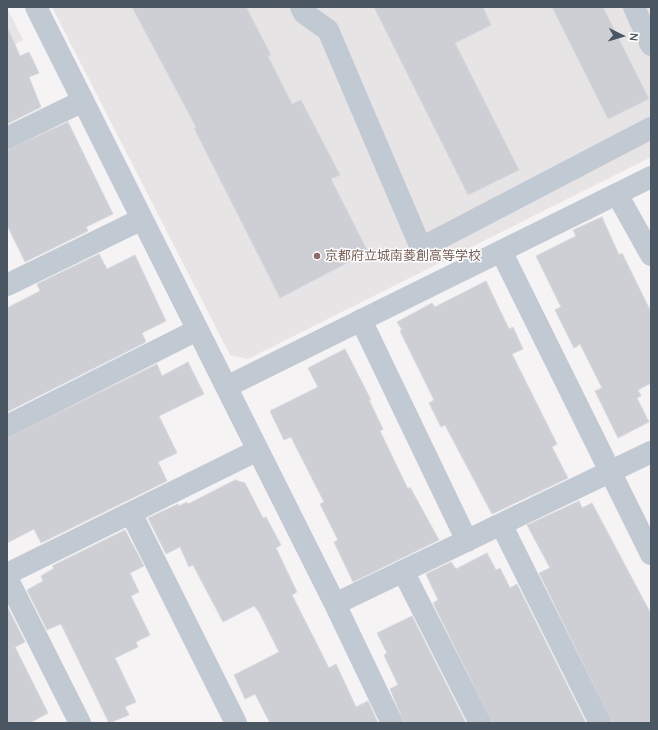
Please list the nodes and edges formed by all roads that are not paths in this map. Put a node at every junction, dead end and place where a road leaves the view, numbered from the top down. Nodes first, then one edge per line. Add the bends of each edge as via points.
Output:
1 (36, 7) edge
2 (301, 7) edge
3 (634, 7) edge
4 (651, 45) edge
5 (83, 101) junction
6 (651, 128) edge
7 (7, 138) edge
8 (651, 177) edge
9 (617, 194) junction
10 (142, 219) junction
11 (501, 251) junction
12 (651, 255) edge
13 (7, 285) edge
14 (361, 320) junction
15 (197, 330) junction
16 (226, 387) junction
17 (7, 426) edge
18 (258, 450) junction
19 (651, 452) edge
20 (610, 472) junction
21 (131, 513) junction
22 (502, 524) junction
23 (467, 541) junction
24 (651, 554) edge
25 (403, 571) junction
26 (7, 574) edge
27 (7, 578) edge
28 (335, 604) junction
29 (80, 723) edge
30 (236, 723) edge
31 (392, 723) edge
32 (480, 723) edge
33 (600, 723) edge

1 - 5 street
2 - 6 street via 304,13 328,30 421,248
3 - 4 street
5 - 7 street
5 - 10 street
8 - 9 street
9 - 11 street
9 - 12 street
10 - 13 street
10 - 15 street
11 - 14 street
11 - 20 street
14 - 16 street
14 - 23 street
15 - 16 street
15 - 17 street
16 - 18 street
18 - 21 street
18 - 28 street
19 - 20 street
20 - 22 street
20 - 24 street
21 - 26 street
21 - 30 street
22 - 23 street
22 - 33 street
23 - 25 street
25 - 28 street
25 - 32 street
27 - 29 street
28 - 31 street

